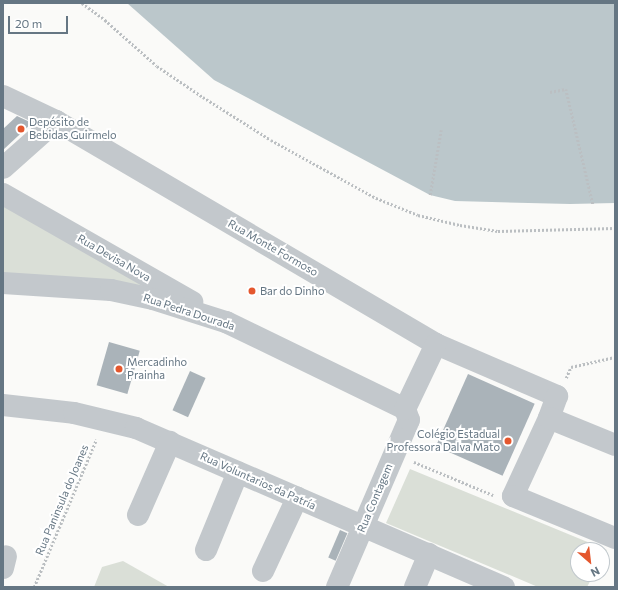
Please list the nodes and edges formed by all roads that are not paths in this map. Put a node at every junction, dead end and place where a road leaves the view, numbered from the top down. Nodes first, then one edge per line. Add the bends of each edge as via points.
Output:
1 (3, 96) edge
2 (56, 121) junction
3 (3, 168) edge
4 (3, 194) edge
5 (3, 283) edge
6 (226, 322) junction
7 (436, 344) junction
8 (3, 405) edge
9 (405, 409) junction
10 (549, 418) junction
11 (170, 442) junction
12 (615, 445) edge
13 (238, 472) junction
14 (297, 498) junction
15 (138, 515) dead end
16 (364, 526) junction
17 (615, 538) edge
18 (206, 550) dead end
19 (429, 554) junction
20 (263, 571) dead end
21 (497, 586) edge
22 (336, 587) edge
23 (415, 587) edge

1 - 2 street, Rua Monte Formoso
2 - 3 street
2 - 7 street, Rua Monte Formoso
4 - 6 street, Rua Devisa Nova
5 - 6 street, Rua Pedra Dourada via 111,290 153,299
6 - 9 street, Rua Pedra Dourada
7 - 9 street, Rua Contagem
7 - 10 street, Rua Monte Formoso via 557,396
8 - 11 street, Rua Voluntarios da Patría via 104,419 136,428
9 - 16 street, Rua Contagem via 409,420
10 - 12 street
10 - 17 street via 513,496
11 - 13 street, Rua Voluntarios da Patría
11 - 15 street
13 - 14 street, Rua Voluntarios da Patría
13 - 18 street
14 - 16 street, Rua Voluntarios da Patría
14 - 20 street
16 - 19 street, Rua Voluntarios da Patría
16 - 22 street, Rua Contagem
19 - 21 street, Rua Voluntarios da Patría
19 - 23 street

